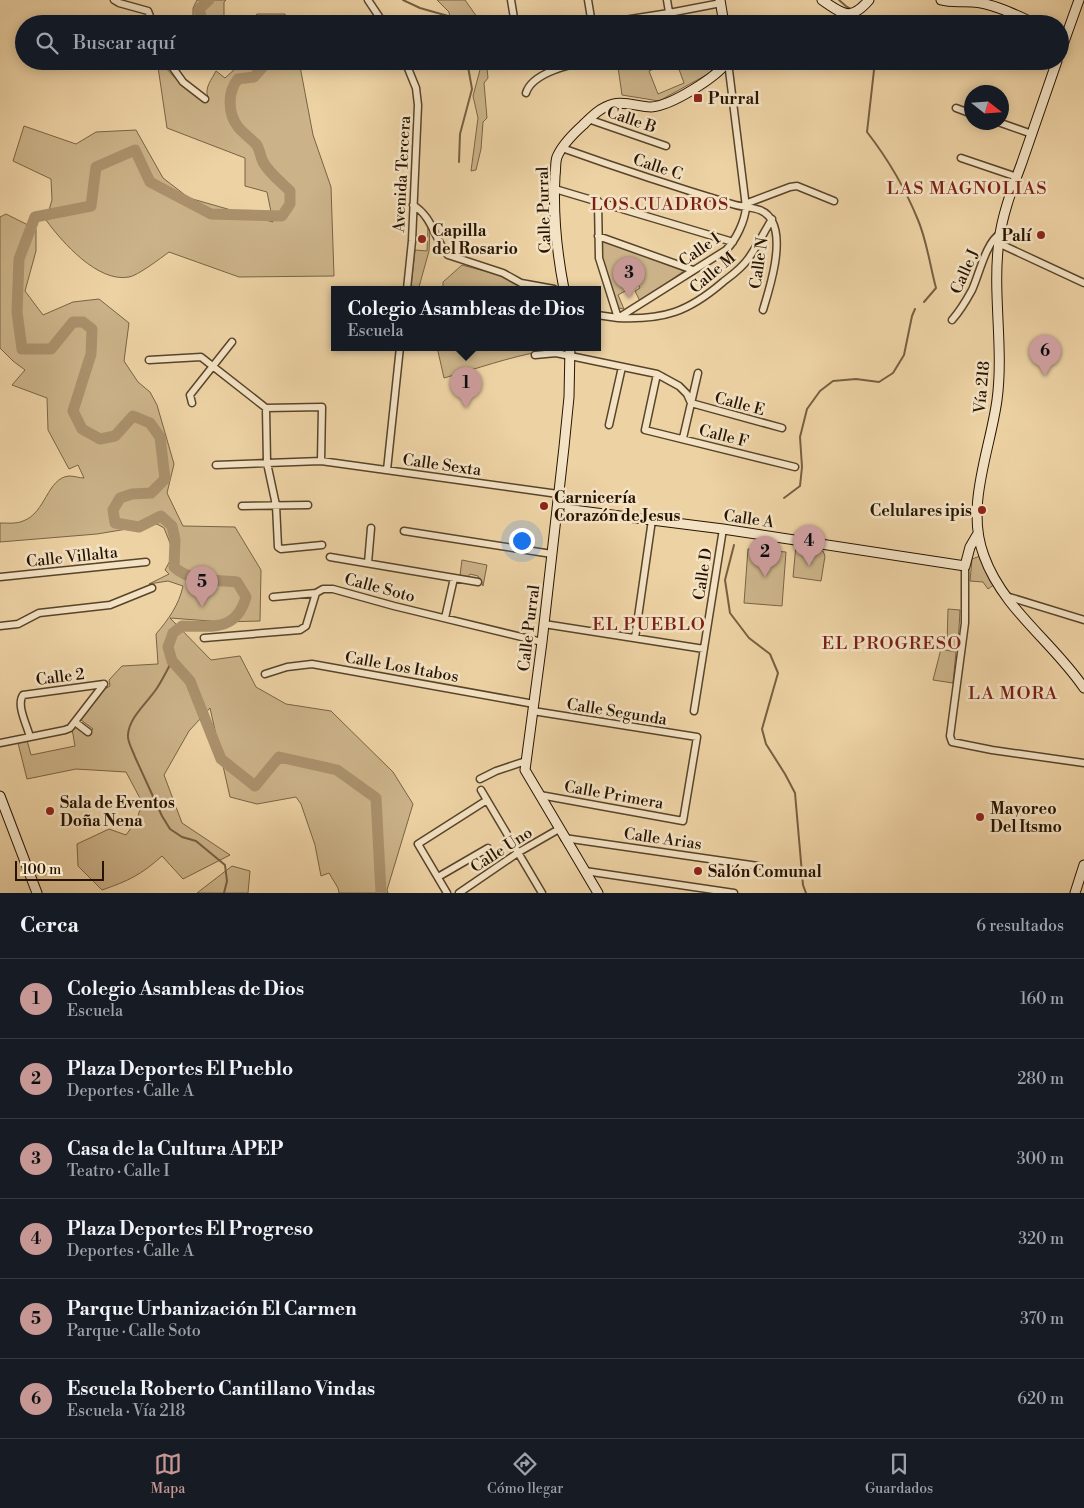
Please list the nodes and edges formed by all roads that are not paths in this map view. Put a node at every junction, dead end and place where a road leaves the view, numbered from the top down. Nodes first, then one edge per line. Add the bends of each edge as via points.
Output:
1 (114, 0) edge
2 (368, 0) edge
3 (511, 0) edge
4 (588, 0) edge
5 (667, 0) edge
6 (822, 0) edge
7 (869, 0) edge
8 (941, 0) edge
9 (1079, 0) edge
10 (720, 1) edge
11 (970, 1) edge
12 (669, 13) junction
13 (150, 15) edge
14 (378, 15) edge
15 (514, 15) edge
16 (590, 15) edge
17 (656, 15) edge
18 (722, 15) edge
19 (1016, 15) edge
20 (1069, 22) edge
21 (174, 70) edge
22 (410, 70) edge
23 (556, 70) edge
24 (720, 70) edge
25 (729, 70) edge
26 (1054, 70) edge
27 (526, 93) dead end
28 (205, 99) dead end
29 (956, 108) dead end
30 (964, 111) edge
31 (588, 119) junction
32 (1009, 126) edge
33 (1032, 134) junction
34 (666, 146) dead end
35 (562, 148) junction
36 (961, 158) dead end
37 (1016, 177) junction
38 (554, 190) junction
39 (598, 201) junction
40 (834, 201) dead end
41 (413, 205) junction
42 (746, 206) junction
43 (772, 219) junction
44 (598, 236) junction
45 (999, 238) junction
46 (732, 242) junction
47 (693, 270) junction
48 (1084, 283) edge
49 (407, 286) edge
50 (534, 286) edge
51 (563, 286) edge
52 (763, 310) dead end
53 (601, 316) edge
54 (618, 318) junction
55 (952, 320) dead end
56 (232, 342) dead end
57 (400, 351) edge
58 (570, 351) edge
59 (535, 356) dead end
60 (148, 360) dead end
61 (213, 365) junction
62 (622, 367) junction
63 (698, 373) dead end
64 (657, 374) junction
65 (192, 403) dead end
66 (691, 404) junction
67 (266, 408) junction
68 (609, 425) dead end
69 (782, 428) dead end
70 (683, 438) junction
71 (321, 461) junction
72 (267, 463) junction
73 (216, 465) dead end
74 (795, 467) dead end
75 (387, 470) junction
76 (558, 494) junction
77 (308, 505) dead end
78 (242, 506) dead end
79 (276, 506) junction
80 (557, 508) junction
81 (652, 520) junction
82 (371, 528) dead end
83 (404, 530) dead end
84 (723, 530) junction
85 (977, 536) junction
86 (322, 546) dead end
87 (552, 554) junction
88 (330, 557) dead end
89 (146, 562) dead end
90 (368, 563) junction
91 (965, 566) junction
92 (0, 578) edge
93 (454, 578) junction
94 (478, 582) dead end
95 (152, 588) dead end
96 (316, 594) junction
97 (1004, 596) junction
98 (273, 597) dead end
99 (446, 618) junction
100 (1084, 620) edge
101 (544, 624) junction
102 (0, 626) edge
103 (204, 638) dead end
104 (635, 638) junction
105 (542, 642) junction
106 (704, 650) junction
107 (265, 674) dead end
108 (1084, 688) edge
109 (533, 708) junction
110 (694, 711) dead end
111 (75, 722) junction
112 (88, 732) dead end
113 (30, 736) junction
114 (0, 743) edge
115 (526, 761) junction
116 (1084, 763) edge
117 (480, 779) dead end
118 (481, 790) dead end
119 (540, 795) junction
120 (0, 796) edge
121 (487, 800) junction
122 (682, 821) joint
123 (559, 829) junction
124 (564, 838) junction
125 (488, 848) dead end
126 (519, 852) junction
127 (1084, 865) edge
128 (758, 866) dead end
129 (584, 871) junction
130 (438, 877) junction
131 (37, 893) edge
132 (447, 893) edge
133 (459, 893) edge
134 (542, 893) edge
135 (598, 893) edge
136 (734, 893) edge
137 (1075, 893) edge

1 - 13 street via 148,11
2 - 14 street
3 - 15 street
4 - 16 street
5 - 12 street
6 - 7 street via 852,15
8 - 11 street
9 - 20 street
10 - 12 street
10 - 18 street
11 - 19 street
12 - 17 street
21 - 28 street via 183,82
22 - 41 street, Avenida Tercera via 418,97
23 - 27 street via 530,85
24 - 31 street, Calle Purral via 694,89 663,104 652,107 616,103
25 - 42 street, Calle I
26 - 33 street, Vía 218
29 - 30 street
31 - 34 street, Calle B
31 - 35 street, Calle Purral
32 - 33 street
33 - 37 street, Vía 218
35 - 38 street, Calle Purral via 556,158
35 - 42 street, Calle C via 655,180
36 - 37 street
37 - 45 street, Vía 218
38 - 39 street
38 - 51 street, Calle Purral
39 - 44 street
39 - 46 street
40 - 42 street via 790,186
41 - 49 street, Avenida Tercera
41 - 50 street via 427,217 448,255 503,273 521,284
42 - 43 street, Calle N via 759,209
42 - 46 street, Calle I
43 - 52 street, Calle N via 776,248
43 - 54 street, Calle M via 748,259 705,297 677,312 659,317
44 - 47 street
44 - 54 street via 599,258
45 - 48 street
45 - 55 street, Calle J via 992,241 971,291
45 - 85 street, Vía 218 via 999,380 980,489
46 - 47 street, Calle I via 726,250
47 - 54 street, Calle I
53 - 54 street
56 - 61 street
57 - 75 street
58 - 59 street
58 - 62 street
58 - 76 street, Calle Purral via 569,397
60 - 61 street via 200,357
61 - 65 street via 190,395
61 - 67 street
62 - 64 street
62 - 68 street
63 - 66 street
64 - 66 street via 679,386
64 - 70 street, Calle F via 645,430
66 - 69 street, Calle E
66 - 70 street
67 - 71 street via 322,407
67 - 72 street
70 - 74 street, Calle F
71 - 72 street, Calle Sexta
71 - 75 street, Calle Sexta
72 - 73 street, Calle Sexta
72 - 79 street
75 - 76 street, Calle Sexta
76 - 80 street, Calle Purral
77 - 79 street
78 - 79 street
79 - 86 street via 278,547
80 - 81 street, Calle A
80 - 87 street, Calle Purral
81 - 84 street, Calle A
81 - 104 street
82 - 90 street
83 - 87 street
84 - 91 street, Calle A
84 - 106 street, Calle D
85 - 91 street
85 - 97 street, Vía 218 via 992,577
87 - 101 street, Calle Purral
88 - 90 street
89 - 92 street, Calle Villalta
90 - 93 street
91 - 116 street via 965,623 950,736 952,742
93 - 94 street
93 - 99 street
95 - 102 street via 110,605 39,613 18,624
96 - 98 street, Calle Soto
96 - 99 street, Calle Soto via 323,589 333,589
96 - 103 street via 306,626 300,630
97 - 100 street
97 - 108 street, Vía 218
99 - 105 street, Calle Soto
101 - 104 street
101 - 105 street, Calle Purral
104 - 106 street
105 - 109 street, Calle Purral
106 - 110 street, Calle D
107 - 109 street, Calle Los Itabos via 299,664 312,664
109 - 115 street, Calle Purral
109 - 122 street, Calle Segunda via 697,738
111 - 112 street
111 - 113 street via 65,730
111 - 113 street, Calle 2 via 104,684 21,697 20,704
113 - 114 street
115 - 117 street
115 - 119 street, Calle Purral via 525,770
118 - 121 street
119 - 122 street, Calle Primera
119 - 123 street, Calle Purral
120 - 131 street
121 - 126 street
121 - 130 street via 418,844
123 - 124 street, Calle Purral
123 - 126 street, Calle Uno
124 - 128 street, Calle Arias
124 - 129 street, Calle Purral
125 - 130 street
126 - 133 street, Calle Uno
126 - 134 street
127 - 137 street
129 - 135 street, Calle Purral
129 - 136 street
130 - 132 street

